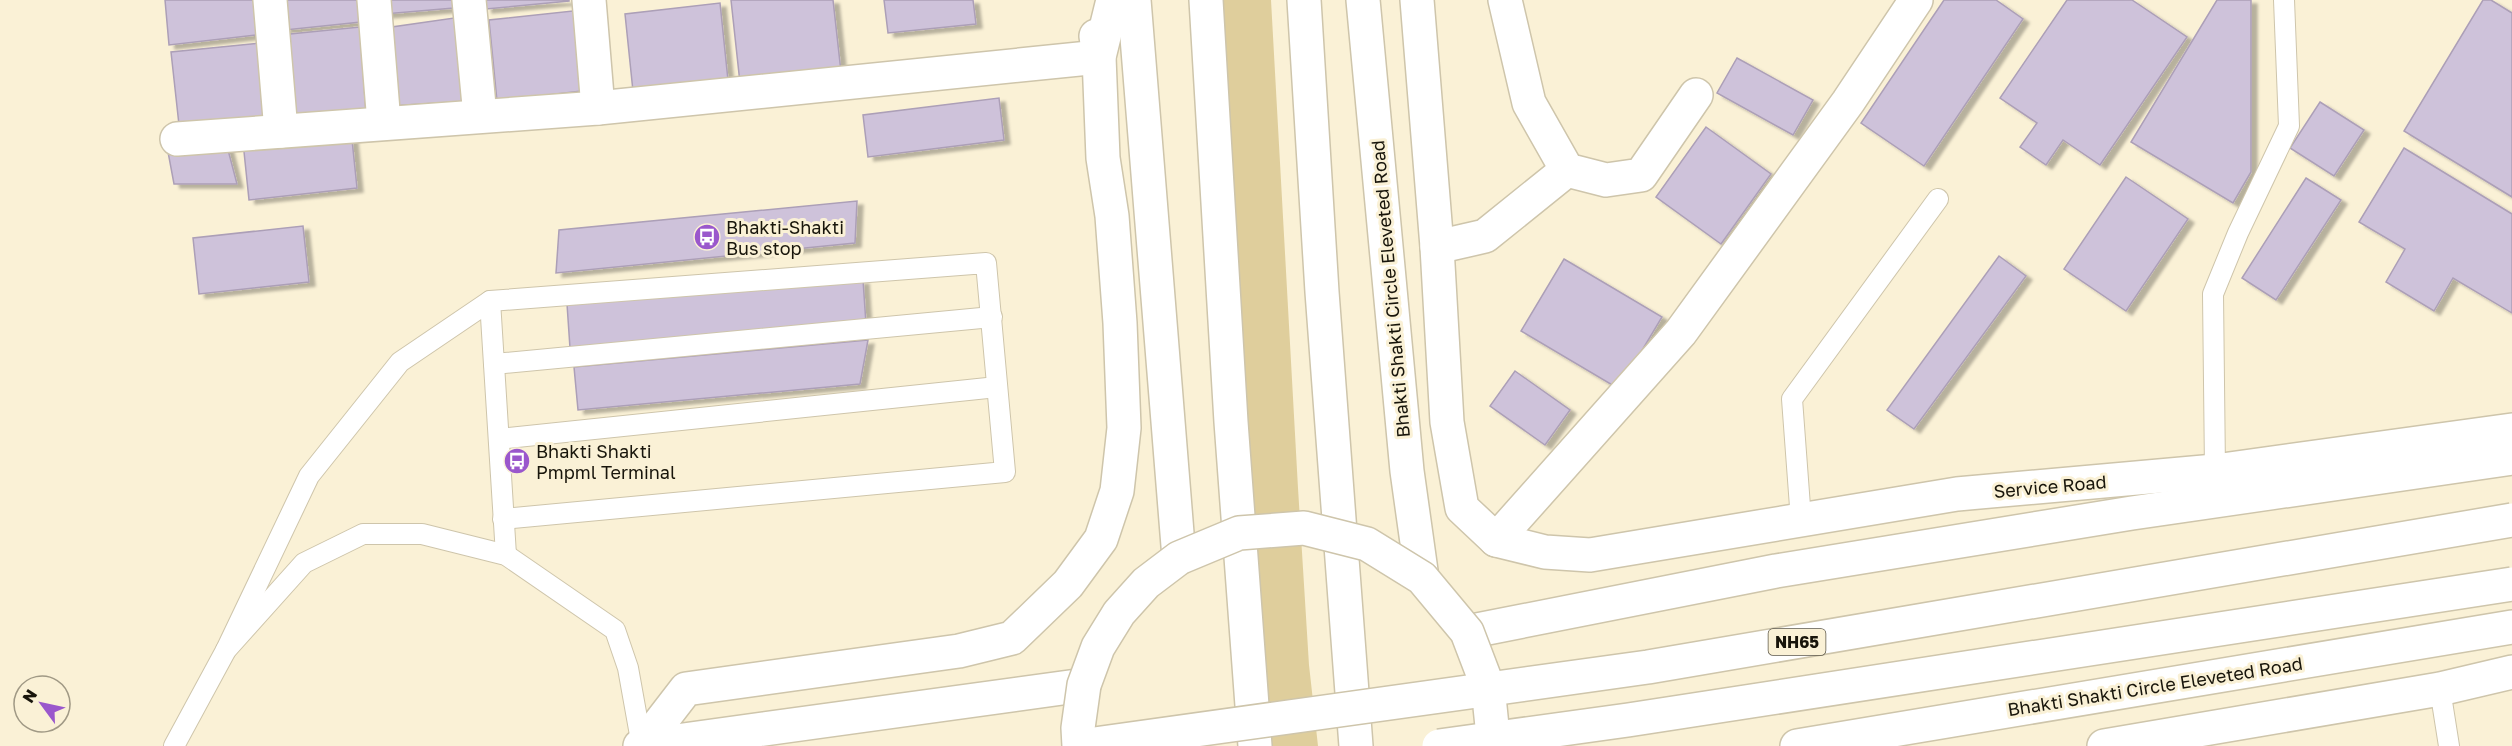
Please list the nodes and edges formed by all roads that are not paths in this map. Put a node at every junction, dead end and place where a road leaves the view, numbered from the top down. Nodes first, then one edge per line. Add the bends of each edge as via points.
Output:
1 (270, 0) edge
2 (374, 0) edge
3 (469, 0) edge
4 (589, 0) edge
5 (1091, 0) edge
6 (1113, 0) edge
7 (1134, 0) edge
8 (1206, 0) edge
9 (1304, 0) edge
10 (1363, 0) edge
11 (1417, 0) edge
12 (1505, 0) edge
13 (1916, 0) edge
14 (2284, 0) edge
15 (1099, 57) junction
16 (1696, 95) dead end
17 (598, 108) junction
18 (480, 116) junction
19 (384, 123) junction
20 (281, 131) junction
21 (177, 139) dead end
22 (1567, 170) junction
23 (1938, 200) dead end
24 (1437, 248) junction
25 (490, 301) junction
26 (992, 317) junction
27 (494, 364) junction
28 (997, 387) junction
29 (2512, 430) edge
30 (499, 439) junction
31 (2512, 458) edge
32 (2215, 471) junction
33 (503, 519) junction
34 (1801, 520) junction
35 (2512, 520) edge
36 (1496, 540) junction
37 (506, 555) junction
38 (1179, 558) junction
39 (1422, 578) junction
40 (2512, 584) edge
41 (2512, 627) edge
42 (1467, 633) junction
43 (226, 650) junction
44 (2512, 672) edge
45 (1084, 685) junction
46 (2440, 689) junction
47 (174, 746) edge
48 (641, 746) edge
49 (1079, 746) edge
50 (1255, 746) edge
51 (1356, 746) edge
52 (1439, 746) edge
53 (1494, 746) edge
54 (1797, 746) edge
55 (2104, 746) edge
56 (2449, 746) edge

1 - 20 main road
2 - 19 main road
3 - 18 main road
4 - 17 main road
5 - 15 main road
6 - 15 main road
7 - 38 main road
8 - 50 main road
9 - 51 main road
10 - 39 main road, Bhakti Shakti Circle Eleveted Road via 1407,471
11 - 24 main road
12 - 22 main road via 1529,103
13 - 36 main road via 1848,102 1681,332
14 - 32 lane via 2289,126 2213,294
15 - 17 main road
15 - 48 main road via 1103,158 1112,216 1120,323 1124,428 1117,491 1101,539 1068,584 1012,638 958,651 686,689
16 - 22 main road via 1641,175 1606,180
17 - 18 main road
18 - 19 main road
19 - 20 main road
20 - 21 main road
22 - 24 main road via 1485,236
23 - 34 lane via 1792,399
24 - 36 main road via 1447,422 1462,508
25 - 26 lane via 986,263
25 - 27 lane
25 - 43 lane via 400,362 309,476
26 - 27 lane
26 - 28 lane
27 - 30 lane
28 - 30 lane
28 - 33 lane via 1005,472
29 - 32 main road, Service Road
30 - 33 lane
31 - 42 main road via 2132,513 1776,571
32 - 34 main road, Service Road via 1957,494
33 - 37 lane
34 - 36 main road, Service Road via 1590,555 1545,552
35 - 49 main road, NH65, bridge via 1648,667
37 - 43 lane via 422,534 363,534 304,563
37 - 48 lane via 615,630 628,668
38 - 39 main road, bridge via 1239,533 1304,528 1367,544
38 - 45 main road, bridge via 1146,583 1119,613 1098,647
39 - 42 main road, bridge
40 - 52 main road, bridge
41 - 54 main road, Bhakti Shakti Circle Eleveted Road
42 - 53 main road, bridge via 1488,687
43 - 47 lane
44 - 46 main road
45 - 48 main road
45 - 49 main road, bridge
46 - 55 main road
46 - 56 lane

